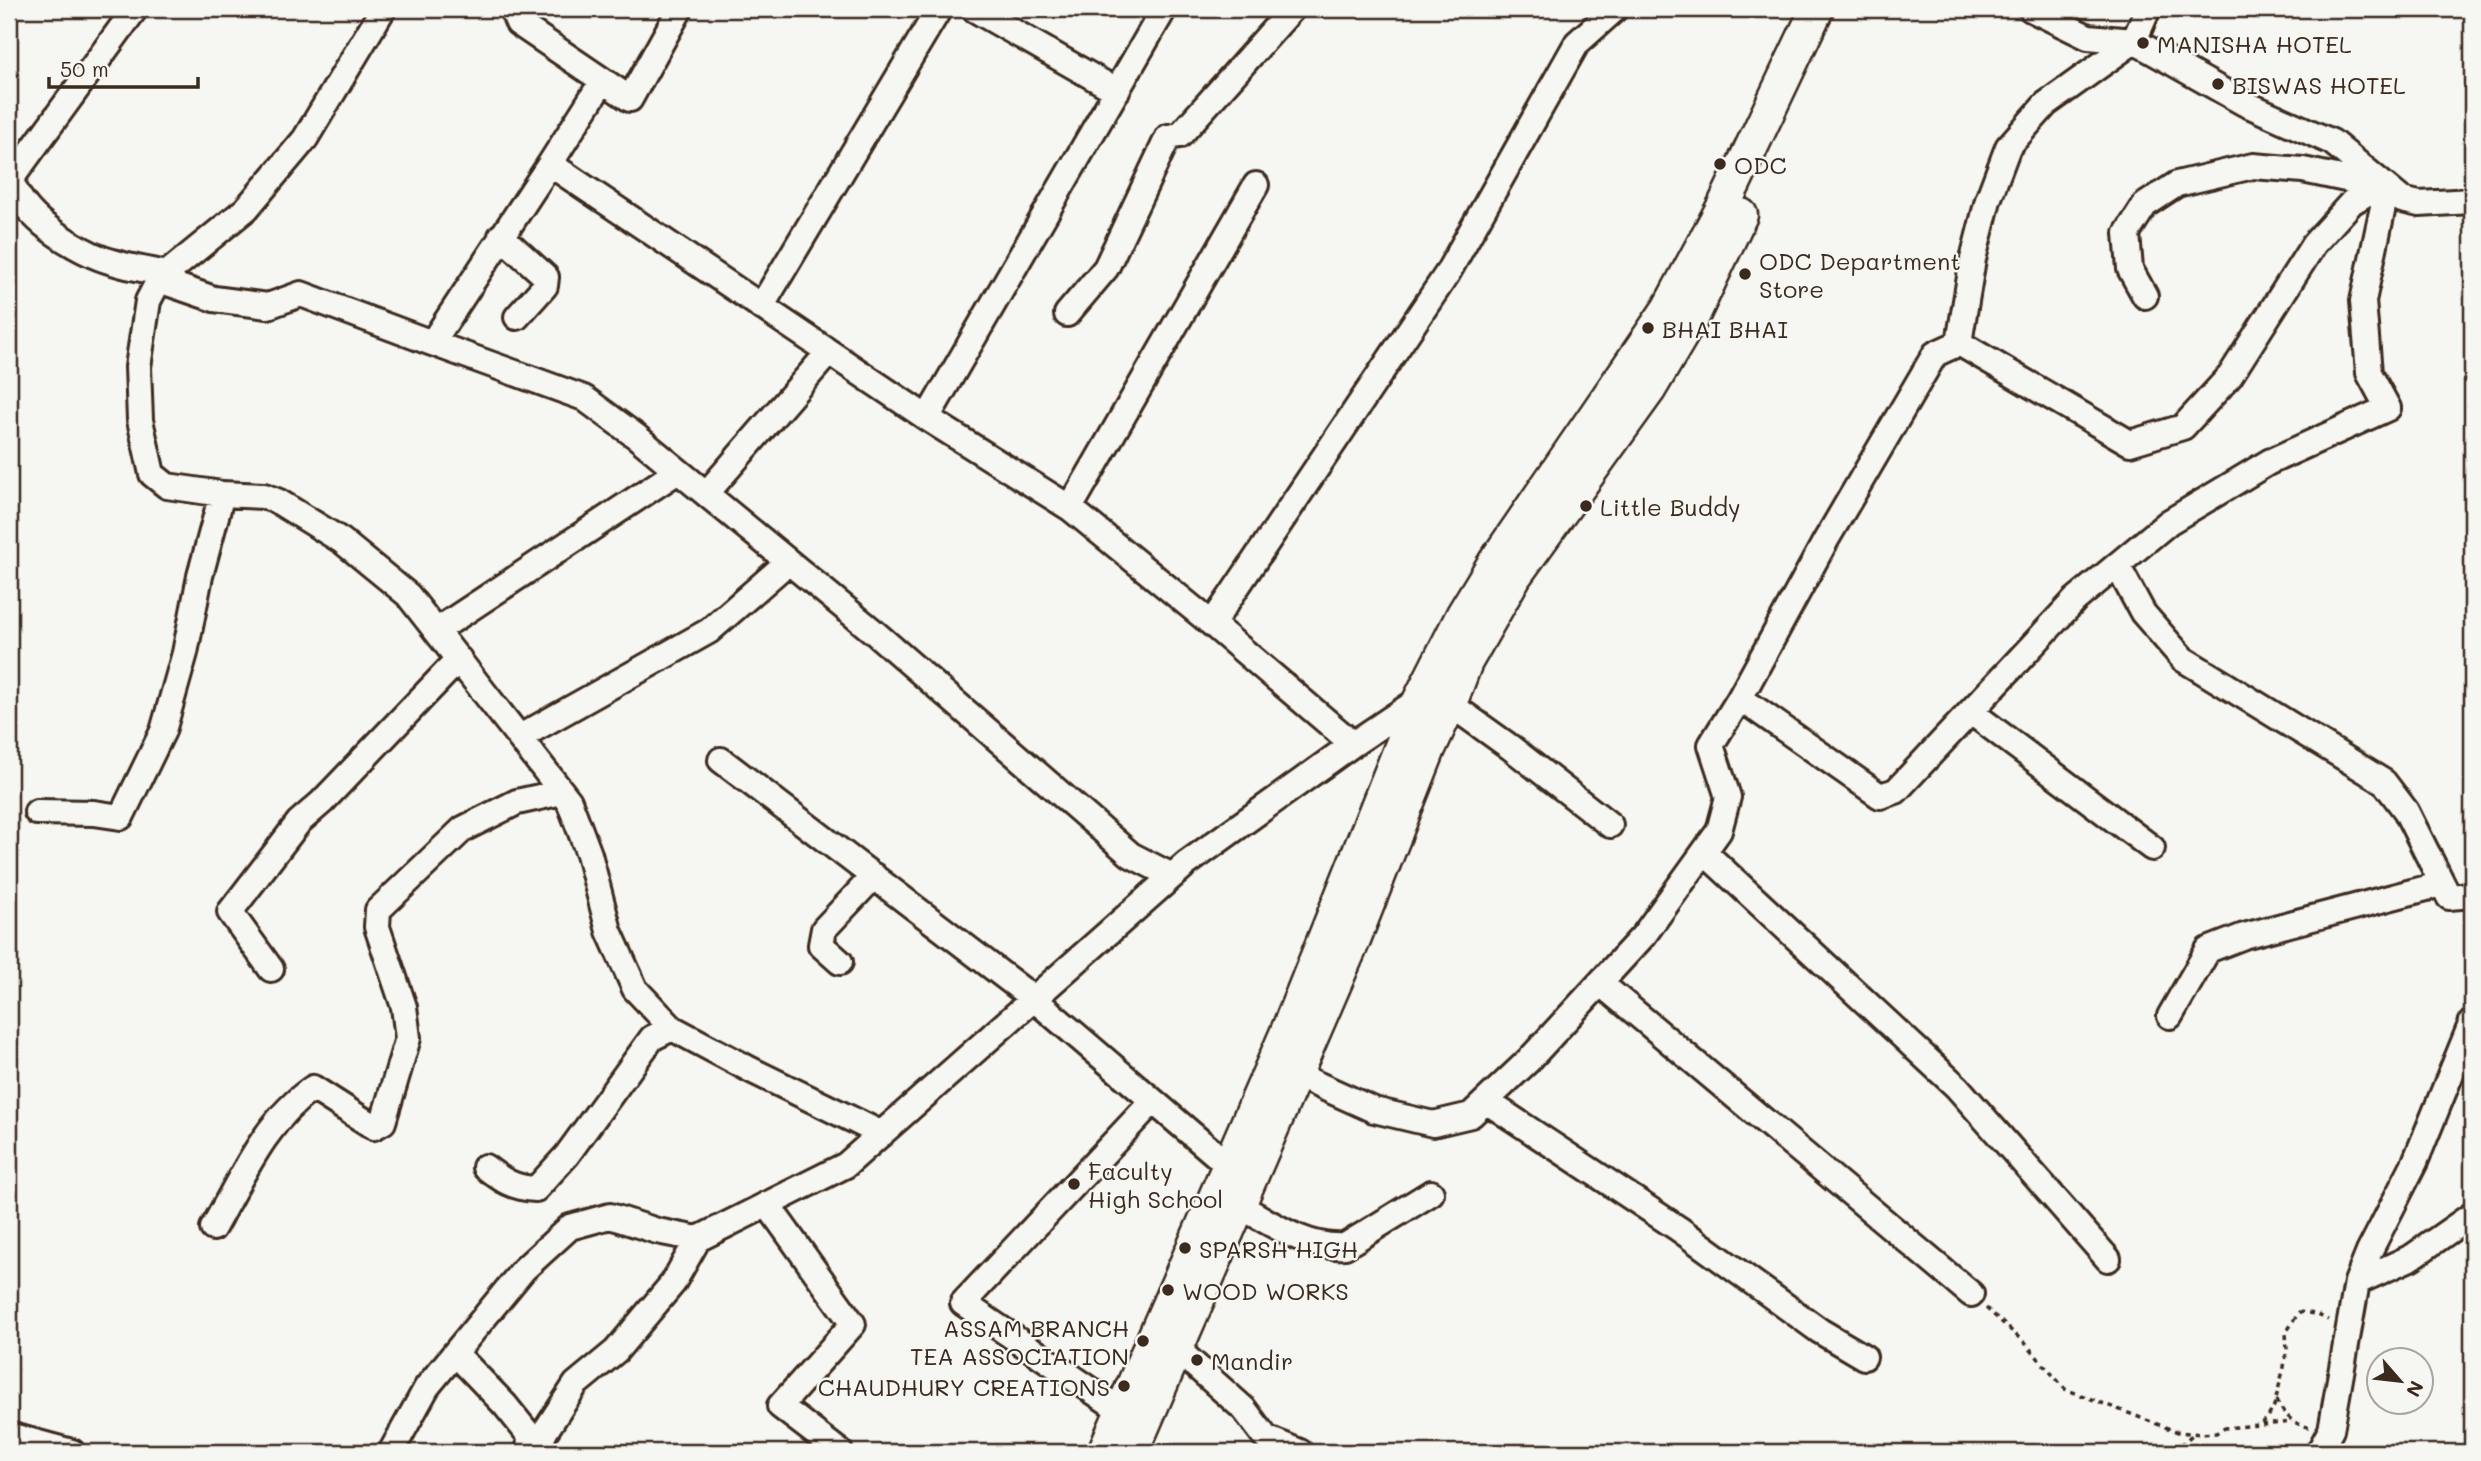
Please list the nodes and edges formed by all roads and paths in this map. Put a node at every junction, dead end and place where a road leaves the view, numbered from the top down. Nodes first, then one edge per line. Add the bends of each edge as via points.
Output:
1 (135, 9) edge
2 (383, 9) edge
3 (512, 9) edge
4 (680, 9) edge
5 (939, 9) edge
6 (974, 9) edge
7 (1164, 9) edge
8 (1292, 9) edge
9 (1615, 9) edge
10 (1816, 9) edge
11 (1840, 9) edge
12 (2031, 9) edge
13 (2148, 9) edge
14 (2134, 41) junction
15 (602, 82) junction
16 (1117, 91) junction
17 (550, 164) junction
18 (1256, 185) dead end
19 (2383, 187) junction
20 (2471, 193) edge
21 (501, 236) junction
22 (163, 277) junction
23 (2145, 296) dead end
24 (761, 307) junction
25 (1066, 314) dead end
26 (517, 317) dead end
27 (432, 343) junction
28 (1959, 343) junction
29 (829, 352) junction
30 (927, 418) junction
31 (678, 471) junction
32 (222, 494) junction
33 (706, 494) junction
34 (1070, 508) junction
35 (789, 562) junction
36 (2116, 565) junction
37 (1212, 624) junction
38 (436, 631) junction
39 (459, 659) junction
40 (1740, 698) junction
41 (1435, 701) junction
42 (1971, 712) junction
43 (520, 737) junction
44 (1353, 744) junction
45 (721, 760) dead end
46 (562, 792) junction
47 (37, 812) dead end
48 (1610, 825) dead end
49 (2152, 848) dead end
50 (1704, 852) junction
51 (874, 876) junction
52 (1172, 876) junction
53 (2442, 884) junction
54 (2472, 895) edge
55 (840, 962) dead end
56 (271, 969) dead end
57 (1600, 983) junction
58 (1034, 999) junction
59 (2170, 1016) dead end
60 (2472, 1022) edge
61 (673, 1028) junction
62 (1284, 1070) junction
63 (1153, 1101) junction
64 (1486, 1101) junction
65 (882, 1133) junction
66 (1229, 1166) junction
67 (485, 1167) dead end
68 (1431, 1193) dead end
69 (767, 1204) junction
70 (1240, 1206) junction
71 (2472, 1215) edge
72 (213, 1228) dead end
73 (698, 1239) junction
74 (2108, 1259) dead end
75 (2357, 1282) junction
76 (1971, 1294) joint
77 (2349, 1331) junction
78 (1178, 1350) junction
79 (455, 1353) junction
80 (1864, 1357) dead end
81 (2276, 1400) junction
82 (1122, 1411) junction
83 (2294, 1422) junction
84 (2332, 1424) junction
85 (2259, 1425) junction
86 (9, 1434) edge
87 (2193, 1434) junction
88 (72, 1452) edge
89 (391, 1452) edge
90 (529, 1452) edge
91 (535, 1452) edge
92 (838, 1452) edge
93 (1104, 1452) edge
94 (1132, 1452) edge
95 (1300, 1452) edge
96 (2173, 1452) edge
97 (2319, 1452) edge

1 - 22 street via 11,179 15,192 45,226 93,256
2 - 22 street via 305,139 246,209
3 - 15 street via 518,23
4 - 15 street via 630,99
5 - 24 street
6 - 16 street
7 - 16 street
8 - 25 street via 1180,135 1168,137 1105,268
9 - 37 street via 1577,43 1447,274
10 - 41 main road via 1724,205 1668,309 1463,614
11 - 41 main road via 1694,314 1649,390 1515,576 1466,662
12 - 14 street via 2088,37
13 - 14 street
14 - 19 street via 2244,103 2332,142
14 - 28 street via 2046,104 2008,147 1973,258
15 - 17 street
16 - 30 street
17 - 21 street
17 - 24 street
18 - 34 street
19 - 20 street via 2402,200 2420,204
19 - 23 street via 2303,170 2253,166 2178,184 2145,205 2127,233 2130,269
19 - 28 street via 2352,202 2314,244 2230,376 2183,427 2130,443
19 - 36 street via 2363,301 2369,373 2388,408 2269,462 2169,522
21 - 26 street via 546,277 545,286
21 - 27 street
22 - 27 street via 214,299 268,306 301,294
22 - 32 street via 148,301 138,367 140,420 152,474 167,486
24 - 29 street
27 - 31 street via 583,398
28 - 40 street via 1935,354
29 - 30 street
29 - 33 street
30 - 34 street
31 - 33 street
31 - 38 street
32 - 38 street via 264,496 342,541 408,594
32 - 47 street via 163,731 121,817
33 - 35 street
34 - 37 street
35 - 43 street via 709,631
35 - 52 street via 1131,855
36 - 42 street via 2075,600
36 - 53 street via 2143,613 2183,659 2384,782 2406,810
37 - 44 street
38 - 39 street
39 - 43 street
39 - 56 street via 299,822 230,912
40 - 42 street via 1880,796 1896,792
40 - 50 street via 1711,746 1728,797 1719,831
41 - 44 street
41 - 48 street
41 - 62 main road
42 - 49 street
43 - 46 street
44 - 52 street
45 - 51 street
46 - 61 street via 589,854 609,931 635,989
46 - 72 street via 517,802 463,829 378,910 377,927 404,1007 408,1038 383,1122 374,1127 313,1088 262,1140
50 - 57 street via 1644,935
50 - 74 street via 1957,1087
51 - 55 street via 821,936 821,944
51 - 58 street
52 - 58 street
53 - 54 street via 2449,897
53 - 59 street via 2244,936 2208,950
57 - 64 street
57 - 76 street
58 - 63 street
58 - 65 street
60 - 75 street via 2415,1162
61 - 65 street
61 - 67 street via 652,1038 536,1189 507,1184
62 - 64 street via 1374,1110 1433,1124 1471,1115
62 - 66 main road
62 - 70 main road
63 - 66 street
63 - 82 street via 963,1303
64 - 80 street
65 - 69 street via 846,1165
66 - 82 main road
68 - 70 street via 1345,1246 1331,1247 1297,1237
69 - 73 street
69 - 92 street via 853,1324 780,1406
70 - 78 main road
71 - 75 street via 2412,1257
73 - 79 street via 610,1216 570,1227 524,1269
73 - 91 street via 673,1283 625,1342 576,1384
75 - 77 street
76 - 87 path via 2025,1343 2065,1389
77 - 81 path via 2316,1314 2299,1312 2287,1333
77 - 84 street
78 - 94 main road
78 - 95 street via 1244,1409 1266,1438
79 - 89 street via 427,1387
79 - 90 street via 530,1436
81 - 83 path
81 - 85 path
82 - 93 main road
83 - 84 path via 2305,1427
83 - 85 path
84 - 97 street
85 - 87 path
86 - 88 street
87 - 96 path

